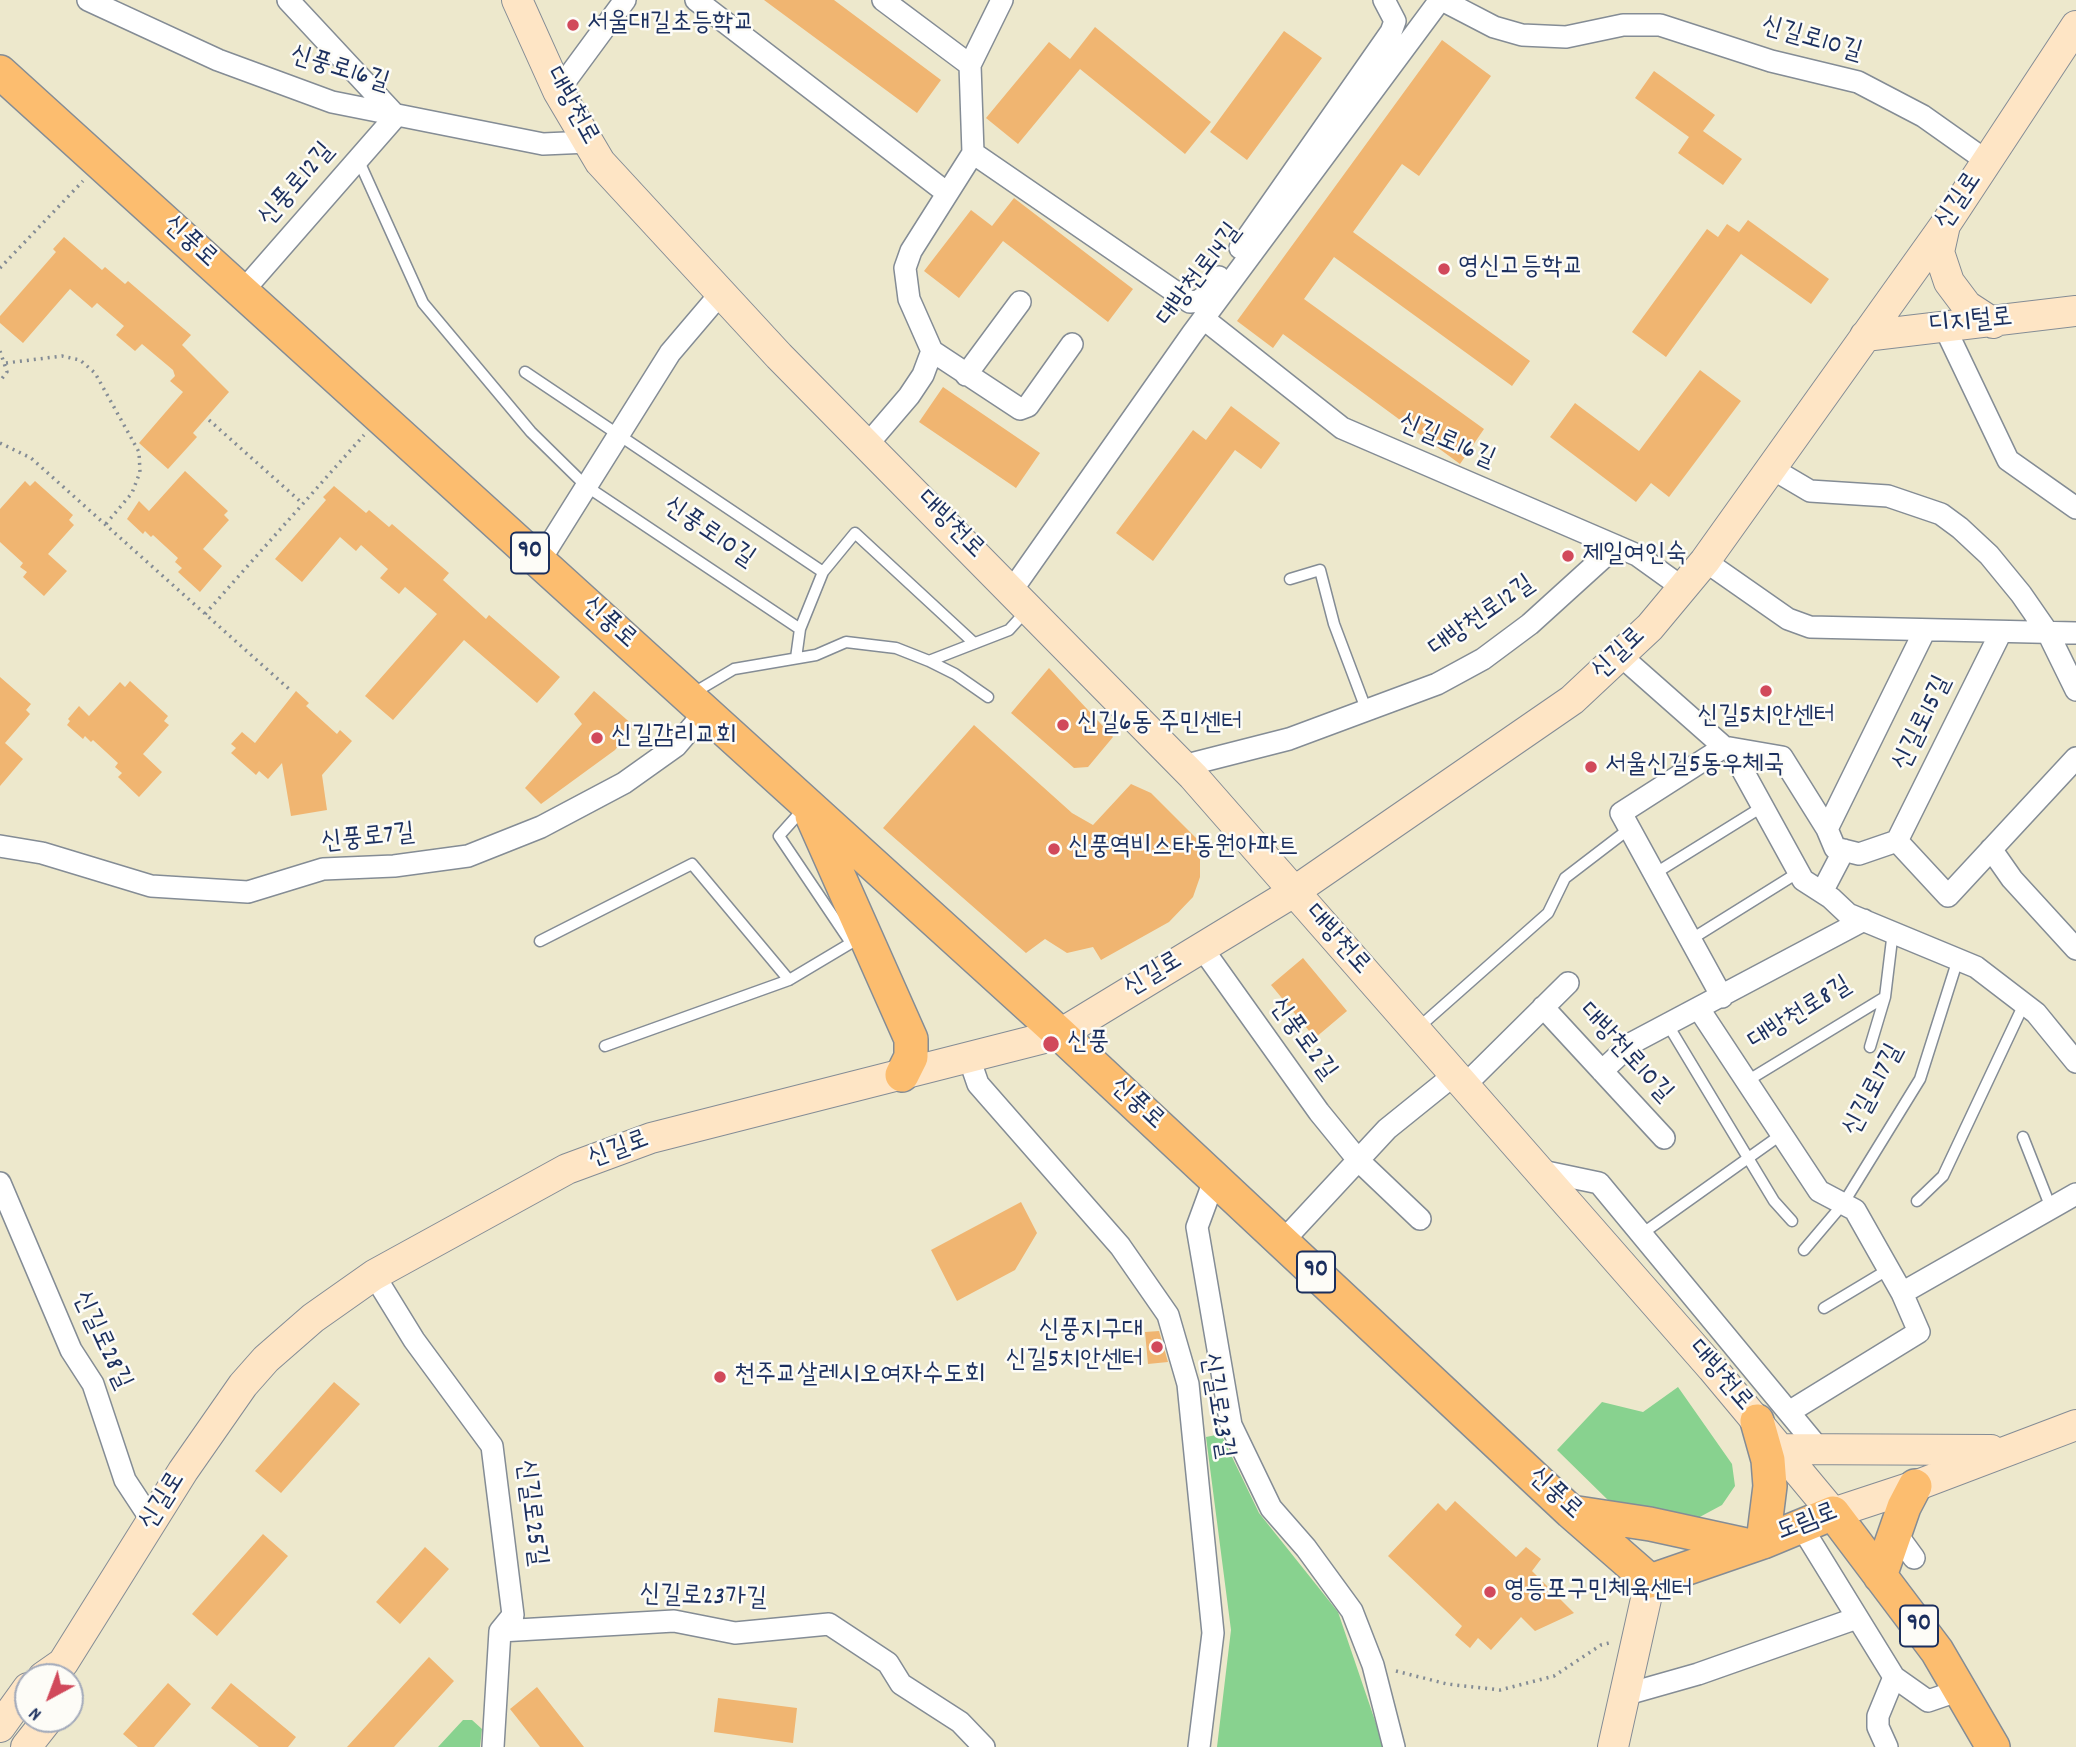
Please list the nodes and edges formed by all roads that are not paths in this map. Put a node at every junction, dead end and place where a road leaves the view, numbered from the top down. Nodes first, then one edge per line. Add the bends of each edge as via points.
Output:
1 (88, 0) edge
2 (288, 0) edge
3 (517, 0) edge
4 (625, 0) edge
5 (696, 0) edge
6 (883, 0) edge
7 (1002, 0) edge
8 (1384, 0) edge
9 (1441, 0) edge
10 (2076, 26) edge
11 (2067, 58) edge
12 (970, 65) junction
13 (0, 72) edge
14 (558, 91) junction
15 (396, 116) junction
16 (589, 142) junction
17 (973, 153) junction
18 (358, 159) junction
19 (1988, 162) junction
20 (947, 193) junction
21 (1945, 225) junction
22 (242, 292) junction
23 (721, 293) junction
24 (1020, 302) dead end
25 (2076, 311) edge
26 (1204, 319) junction
27 (1993, 323) junction
28 (1944, 326) junction
29 (1866, 336) junction
30 (1072, 344) dead end
31 (932, 351) junction
32 (525, 372) dead end
33 (967, 374) junction
34 (617, 435) junction
35 (867, 445) junction
36 (1771, 468) junction
37 (586, 486) junction
38 (2076, 508) edge
39 (1616, 546) junction
40 (1705, 561) junction
41 (540, 562) junction
42 (823, 572) junction
43 (1290, 579) dead end
44 (1683, 588) junction
45 (1021, 599) junction
46 (800, 629) junction
47 (1926, 630) junction
48 (2000, 632) junction
49 (2048, 633) junction
50 (2076, 634) edge
51 (974, 643) junction
52 (957, 649) junction
53 (1621, 656) junction
54 (796, 658) junction
55 (929, 661) junction
56 (955, 674) junction
57 (2076, 690) edge
58 (988, 697) dead end
59 (696, 704) junction
60 (1366, 709) junction
61 (1724, 747) junction
62 (2076, 758) edge
63 (1183, 765) junction
64 (807, 804) junction
65 (1762, 807) junction
66 (1827, 828) junction
67 (1629, 829) junction
68 (1897, 841) junction
69 (0, 846) edge
70 (1991, 849) junction
71 (1844, 850) junction
72 (1799, 872) junction
73 (1654, 873) junction
74 (1292, 892) junction
75 (1822, 892) junction
76 (1864, 920) junction
77 (1892, 931) junction
78 (1690, 940) junction
79 (540, 941) dead end
80 (1202, 948) junction
81 (2076, 949) edge
82 (1958, 960) junction
83 (789, 980) junction
84 (1568, 983) dead end
85 (1722, 997) junction
86 (1885, 997) junction
87 (2024, 1004) junction
88 (1543, 1007) junction
89 (1699, 1009) junction
90 (1668, 1025) junction
91 (1415, 1030) junction
92 (1060, 1034) junction
93 (605, 1046) dead end
94 (1870, 1047) dead end
95 (969, 1058) junction
96 (2076, 1062) edge
97 (1602, 1071) junction
98 (902, 1075) junction
99 (1459, 1080) junction
100 (1747, 1082) junction
101 (1782, 1134) junction
102 (2023, 1137) dead end
103 (1664, 1138) dead end
104 (1748, 1157) junction
105 (1360, 1161) junction
106 (1537, 1170) junction
107 (1215, 1178) junction
108 (0, 1183) edge
109 (2076, 1194) edge
110 (1917, 1201) dead end
111 (1843, 1204) junction
112 (2051, 1208) junction
113 (1420, 1219) dead end
114 (1792, 1221) dead end
115 (1643, 1233) junction
116 (1283, 1241) junction
117 (1804, 1250) dead end
118 (1889, 1269) junction
119 (374, 1275) junction
120 (1902, 1293) junction
121 (1824, 1308) dead end
122 (1789, 1412) junction
123 (1757, 1421) junction
124 (2076, 1425) edge
125 (1780, 1450) junction
126 (1820, 1450) junction
127 (2009, 1450) junction
128 (1923, 1483) junction
129 (1571, 1512) junction
130 (1833, 1513) junction
131 (152, 1521) junction
132 (1801, 1526) junction
133 (1757, 1544) junction
134 (1914, 1558) dead end
135 (1881, 1576) junction
136 (1650, 1581) junction
137 (1857, 1618) junction
138 (500, 1631) junction
139 (62, 1663) edge
140 (1894, 1677) junction
141 (1960, 1690) junction
142 (1624, 1695) junction
143 (14, 1708) edge
144 (3, 1724) edge
145 (29, 1746) edge
146 (493, 1747) edge
147 (985, 1747) edge
148 (1199, 1747) edge
149 (1394, 1747) edge
150 (1613, 1747) edge
151 (1888, 1747) edge
152 (1993, 1747) edge

1 - 15 street, 신풍로16길 via 218,60 332,102
2 - 15 street
3 - 14 main road, 대방천로
4 - 14 street
5 - 20 street
6 - 12 street
7 - 12 street
8 - 17 street via 1395,21 1391,32 1198,301 1178,295
9 - 19 street, 신길로10길 via 1494,27 1522,35 1566,37 1623,25 1660,24 1771,61 1858,82 1923,116
9 - 26 street, 대방천로14길
10 - 11 main road, 신길로
11 - 19 main road, 신길로
12 - 17 street
13 - 22 main road, 신풍로 / 90
14 - 16 main road, 대방천로
15 - 16 street, 신풍로16길 via 543,144
15 - 18 street, 신풍로12길
16 - 23 main road, 대방천로 via 600,162
17 - 20 street
18 - 22 street, 신풍로12길
18 - 37 lane, 신풍로10길 via 423,303 531,432
19 - 21 main road, 신길로
20 - 31 street via 905,268 909,299
21 - 27 main road via 1940,252 1949,282 1967,306
21 - 29 main road, 신길로
22 - 41 main road, 신풍로 / 90
23 - 34 street via 670,353
23 - 35 main road, 대방천로
24 - 33 street
25 - 27 main road, 디지털로
26 - 39 street, 신길로16길 via 1342,428
26 - 45 street, 대방천로14길
27 - 28 main road, 디지털로
28 - 29 main road, 디지털로
28 - 38 street via 2008,460
29 - 36 main road, 신길로
30 - 33 street via 1028,406 1020,409
31 - 33 street
31 - 35 street via 909,396
32 - 34 lane, 신풍로10길
34 - 37 street
34 - 42 lane, 신풍로10길
35 - 45 main road, 대방천로
36 - 40 main road, 신길로
36 - 49 street via 1810,491 1888,496 1941,514 1989,555
37 - 41 street
37 - 46 lane, 신풍로10길
39 - 44 street, 신길로16길 via 1658,567
39 - 60 street, 대방천로12길 via 1531,624 1483,659 1437,684
40 - 44 main road, 신길로
40 - 47 street via 1788,619 1810,627
41 - 59 main road, 신풍로 / 90
42 - 46 lane
42 - 51 lane via 855,533
43 - 60 lane via 1320,570 1334,624
44 - 53 main road, 신길로
45 - 51 lane via 1009,630
45 - 63 main road, 대방천로
46 - 54 lane
47 - 48 street
47 - 66 street, 신길로15길
48 - 49 street
48 - 68 street, 신길로15길
49 - 50 street
49 - 57 street
51 - 52 lane
52 - 55 lane
52 - 56 lane
53 - 61 street
53 - 74 main road, 신길로 via 1535,728
54 - 55 lane via 846,642 896,648
54 - 59 lane via 734,669
55 - 56 lane
56 - 58 lane
59 - 64 main road, 신풍로 / 90
59 - 69 street, 신풍로7길 via 676,746 624,783 541,827 468,856 323,869 248,892 151,886 42,853
60 - 63 street, 대방천로12길 via 1289,739
61 - 65 street via 1731,751
61 - 66 street via 1782,757
61 - 67 street via 1621,813
62 - 70 street
63 - 74 main road, 대방천로
64 - 83 lane via 779,836 851,943
64 - 92 main road, 신풍로 / 90
64 - 98 main road via 911,1039 911,1057
65 - 72 street
65 - 73 lane
66 - 71 street via 1835,848
67 - 73 street
67 - 91 lane via 1565,878 1548,913
68 - 70 street via 1948,896
68 - 71 street via 1859,854
70 - 81 street
71 - 75 street
72 - 75 street
72 - 78 lane
73 - 78 street
74 - 80 main road, 신길로
74 - 91 main road, 대방천로
75 - 76 street via 1847,914
76 - 77 street
76 - 85 street
77 - 82 street
77 - 86 lane, 신길로17길
78 - 85 street
79 - 83 lane via 692,864
80 - 92 main road, 신길로
80 - 105 street, 신풍로2길 via 1319,1112
82 - 87 street via 1976,967
82 - 111 lane, 신길로17길 via 1920,1079
83 - 93 lane
84 - 88 street, 대방천로10길
85 - 89 street
86 - 94 lane, 신길로17길
86 - 100 lane, 대방천로8길
87 - 96 street
87 - 110 lane via 1943,1177
88 - 97 street, 대방천로10길
88 - 99 street, 대방천로10길
89 - 90 street
89 - 100 street, 대방천로8길
90 - 97 street via 1632,1043
90 - 104 lane
91 - 99 main road, 대방천로
92 - 95 main road, 신길로
92 - 107 main road, 신풍로 / 90
95 - 98 main road, 신길로
95 - 148 street, 신길로23길 via 978,1084 1120,1246 1168,1315 1188,1384 1213,1633
97 - 103 street, 대방천로10길
98 - 119 main road, 신길로 via 651,1138 567,1169
99 - 105 street via 1387,1129
99 - 106 main road, 대방천로
100 - 101 street, 대방천로8길
101 - 104 lane
101 - 111 street, 대방천로8길 via 1819,1191
102 - 112 lane
104 - 114 lane via 1774,1201
104 - 115 lane
105 - 113 street, 신풍로2길
105 - 116 street
106 - 115 street via 1599,1183
106 - 123 main road, 대방천로
107 - 116 main road, 신풍로 / 90
107 - 149 street via 1197,1227 1231,1425 1271,1508 1352,1611 1373,1665
108 - 131 street, 신길로28길 via 71,1350 93,1384 125,1480
109 - 112 street
111 - 117 lane
111 - 118 street, 대방천로8길 via 1855,1210
112 - 120 street
115 - 122 street
116 - 129 main road, 신풍로 / 90
118 - 120 street, 대방천로8길
118 - 121 lane
119 - 131 main road, 신길로 via 265,1359 226,1408
119 - 138 street, 신길로25길 via 414,1340 492,1446 513,1615
120 - 122 street, 대방천로8길 via 1919,1332
122 - 126 street
123 - 125 main road, 대방천로
123 - 133 main road via 1770,1486
124 - 127 main road, 도림로
125 - 126 main road
125 - 130 main road, 대방천로
126 - 127 main road
127 - 128 main road, 도림로
128 - 130 main road, 도림로
128 - 134 street via 1898,1536
128 - 135 main road via 1887,1552
129 - 133 main road
129 - 136 main road, 신풍로 / 90
130 - 132 main road, 도림로
130 - 135 main road, 대방천로 / 90
131 - 139 main road, 신길로
132 - 133 main road, 도림로
132 - 137 street
133 - 136 main road, 도림로
135 - 141 main road, 대방천로 / 90
136 - 142 main road
137 - 140 street
137 - 142 street
138 - 146 street, 신길로25길
138 - 147 street, 신길로23가길 via 674,1621 735,1633 829,1625 888,1662 901,1684 960,1722
140 - 141 street via 1928,1701
140 - 151 street via 1878,1716
141 - 152 main road, 대방천로 / 90
142 - 150 main road
143 - 144 main road
144 - 145 street

